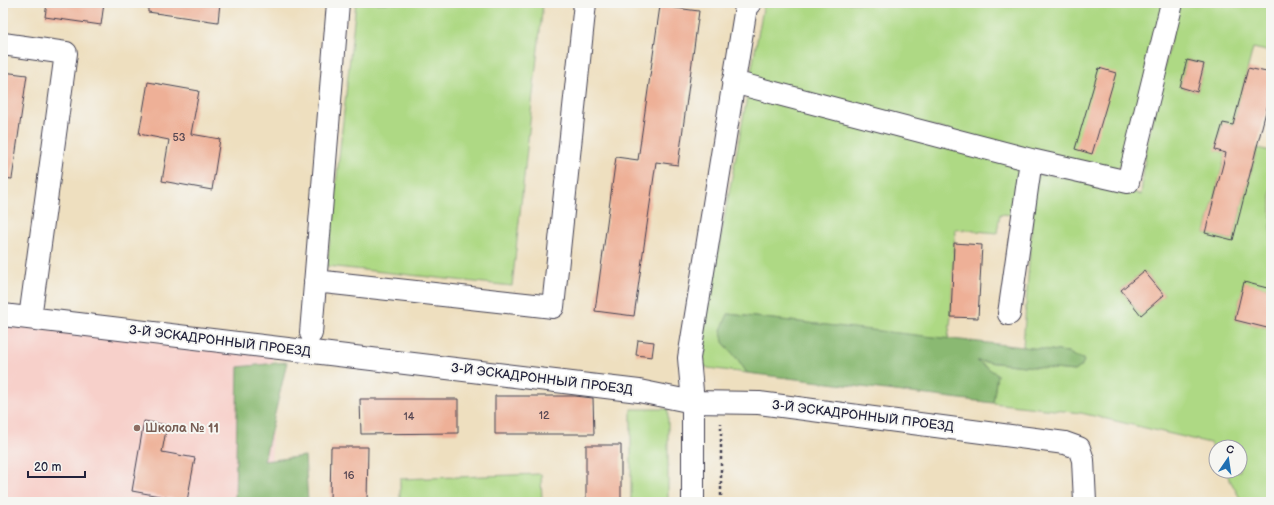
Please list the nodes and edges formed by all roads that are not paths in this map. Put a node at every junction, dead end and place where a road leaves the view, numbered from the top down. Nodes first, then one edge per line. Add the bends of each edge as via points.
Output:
1 (584, 3) edge
2 (1172, 3) edge
3 (746, 4) edge
4 (336, 8) edge
5 (3, 44) edge
6 (733, 82) junction
7 (1031, 160) junction
8 (315, 281) junction
9 (1009, 314) dead end
10 (3, 315) edge
11 (30, 318) junction
12 (311, 332) dead end
13 (693, 402) junction
14 (693, 502) edge
15 (1085, 502) edge

1 - 8 street via 553,307
2 - 7 street via 1128,182
3 - 6 street
4 - 8 street
5 - 11 street via 66,53
6 - 7 street
6 - 13 street via 689,358
7 - 9 street
8 - 12 street
10 - 11 street, 3-Й ЭСКАДРОННЫЙ ПРОЕЗД
11 - 13 street, 3-Й ЭСКАДРОННЫЙ ПРОЕЗД via 639,391
13 - 14 street
13 - 15 street, 3-Й ЭСКАДРОННЫЙ ПРОЕЗД via 759,403 1065,443 1079,448 1083,460

